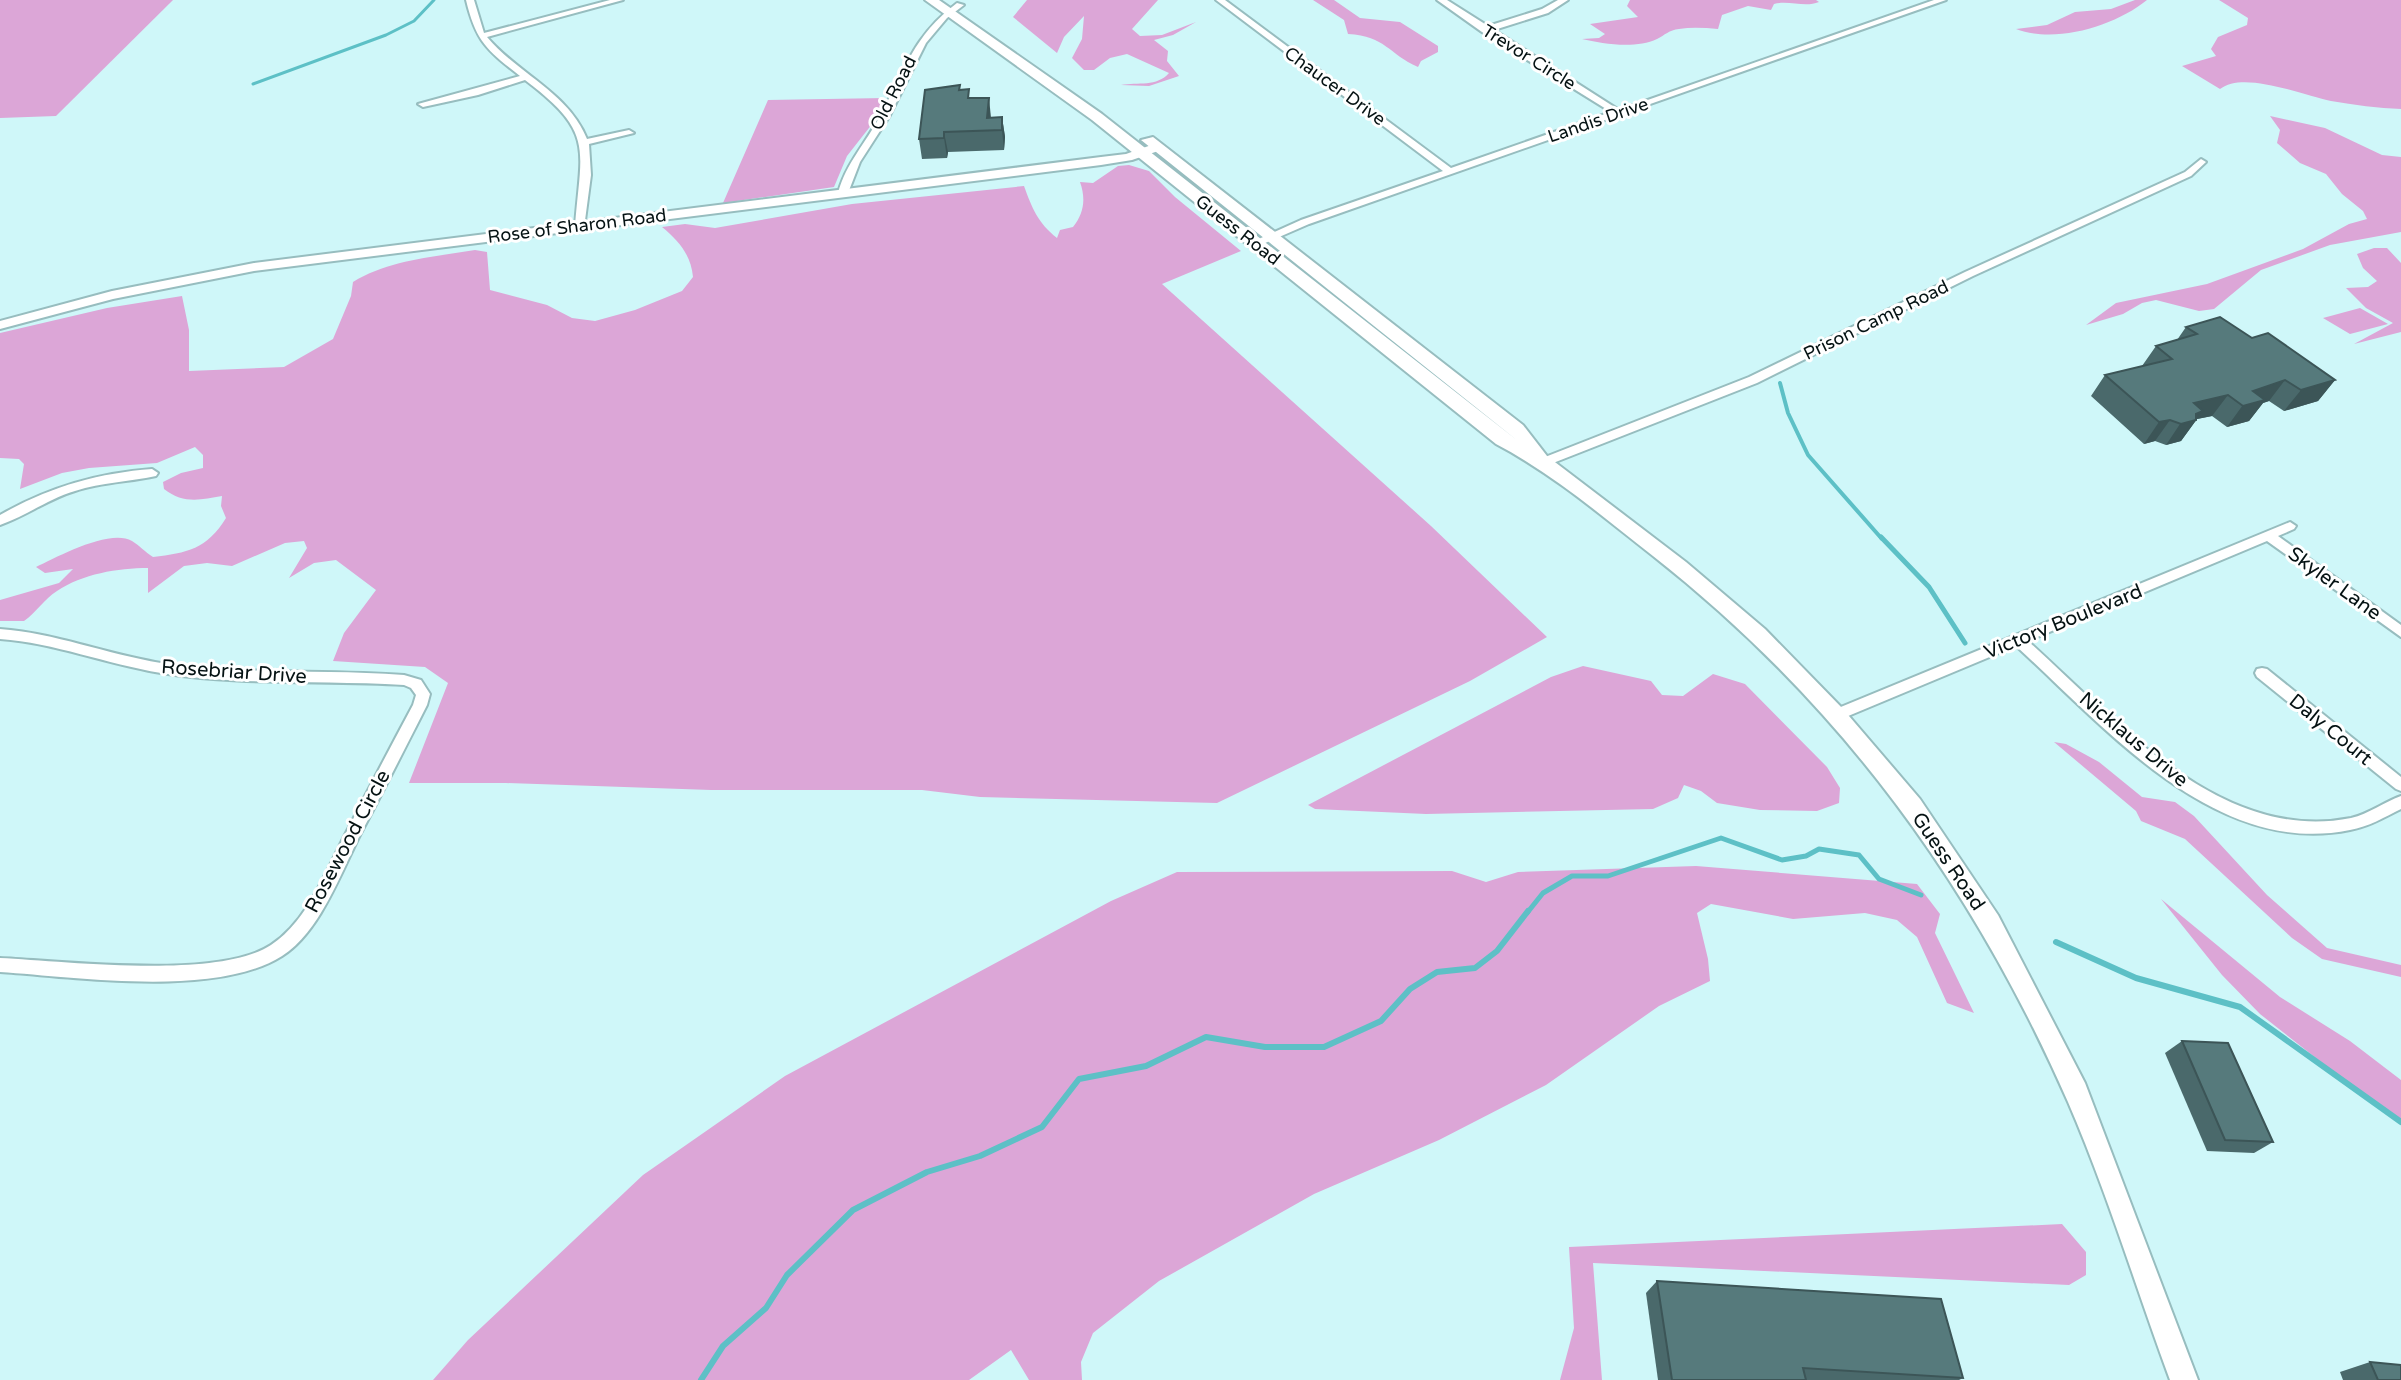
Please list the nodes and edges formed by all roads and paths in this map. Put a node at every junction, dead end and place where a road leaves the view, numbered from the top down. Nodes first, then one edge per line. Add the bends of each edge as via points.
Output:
1 (470, 0) edge
2 (619, 0) edge
3 (931, 0) edge
4 (1220, 0) edge
5 (1441, 0) edge
6 (1564, 0) edge
7 (1942, 0) edge
8 (954, 6) edge
9 (1485, 30) junction
10 (482, 36) junction
11 (526, 77) junction
12 (423, 104) dead end
13 (1618, 113) junction
14 (629, 133) dead end
15 (584, 142) junction
16 (1150, 150) junction
17 (2201, 162) dead end
18 (1451, 172) junction
19 (843, 193) junction
20 (580, 226) junction
21 (1263, 240) junction
22 (0, 325) edge
23 (1544, 462) junction
24 (152, 473) dead end
25 (0, 521) edge
26 (2290, 526) dead end
27 (2268, 535) junction
28 (2401, 632) edge
29 (0, 634) edge
30 (2017, 639) junction
31 (2262, 673) dead end
32 (421, 688) joint
33 (1836, 715) junction
34 (2401, 785) edge
35 (2401, 802) edge
36 (0, 965) edge
37 (2184, 1380) edge

1 - 10 street
2 - 10 street
3 - 8 main road, Guess Road
4 - 18 street, Chaucer Drive
5 - 9 street, Trevor Circle
6 - 9 street
7 - 13 street, Landis Drive
8 - 16 main road, Guess Road via 1065,93
8 - 19 street, Old Road via 913,53 883,118 851,164
9 - 13 street, Trevor Circle
10 - 11 street
11 - 12 street
11 - 15 street via 573,120
13 - 18 street, Landis Drive
14 - 15 street
15 - 20 street
16 - 19 street, Rose of Sharon Road via 1101,161
16 - 21 main road, Guess Road
17 - 23 street, Prison Camp Road via 2135,200 1766,374
18 - 21 street, Landis Drive
19 - 20 street, Rose of Sharon Road
20 - 22 street, Rose of Sharon Road via 221,273
21 - 23 main road, Guess Road via 1502,440
23 - 33 main road, Guess Road via 1758,634
24 - 25 street via 71,487
26 - 27 street, Victory Boulevard
27 - 28 street, Skyler Lane
27 - 30 street, Victory Boulevard
29 - 32 street, Rosebriar Drive via 25,635 170,669 390,679
30 - 33 street, Victory Boulevard
30 - 35 street, Nicklaus Drive via 2179,782 2232,810 2320,828 2353,824
31 - 34 street, Daly Court
32 - 36 street, Rosewood Circle via 420,705 317,903 300,929 275,952 236,967 162,972
33 - 37 main road, Guess Road via 1912,805 2015,969 2093,1132

